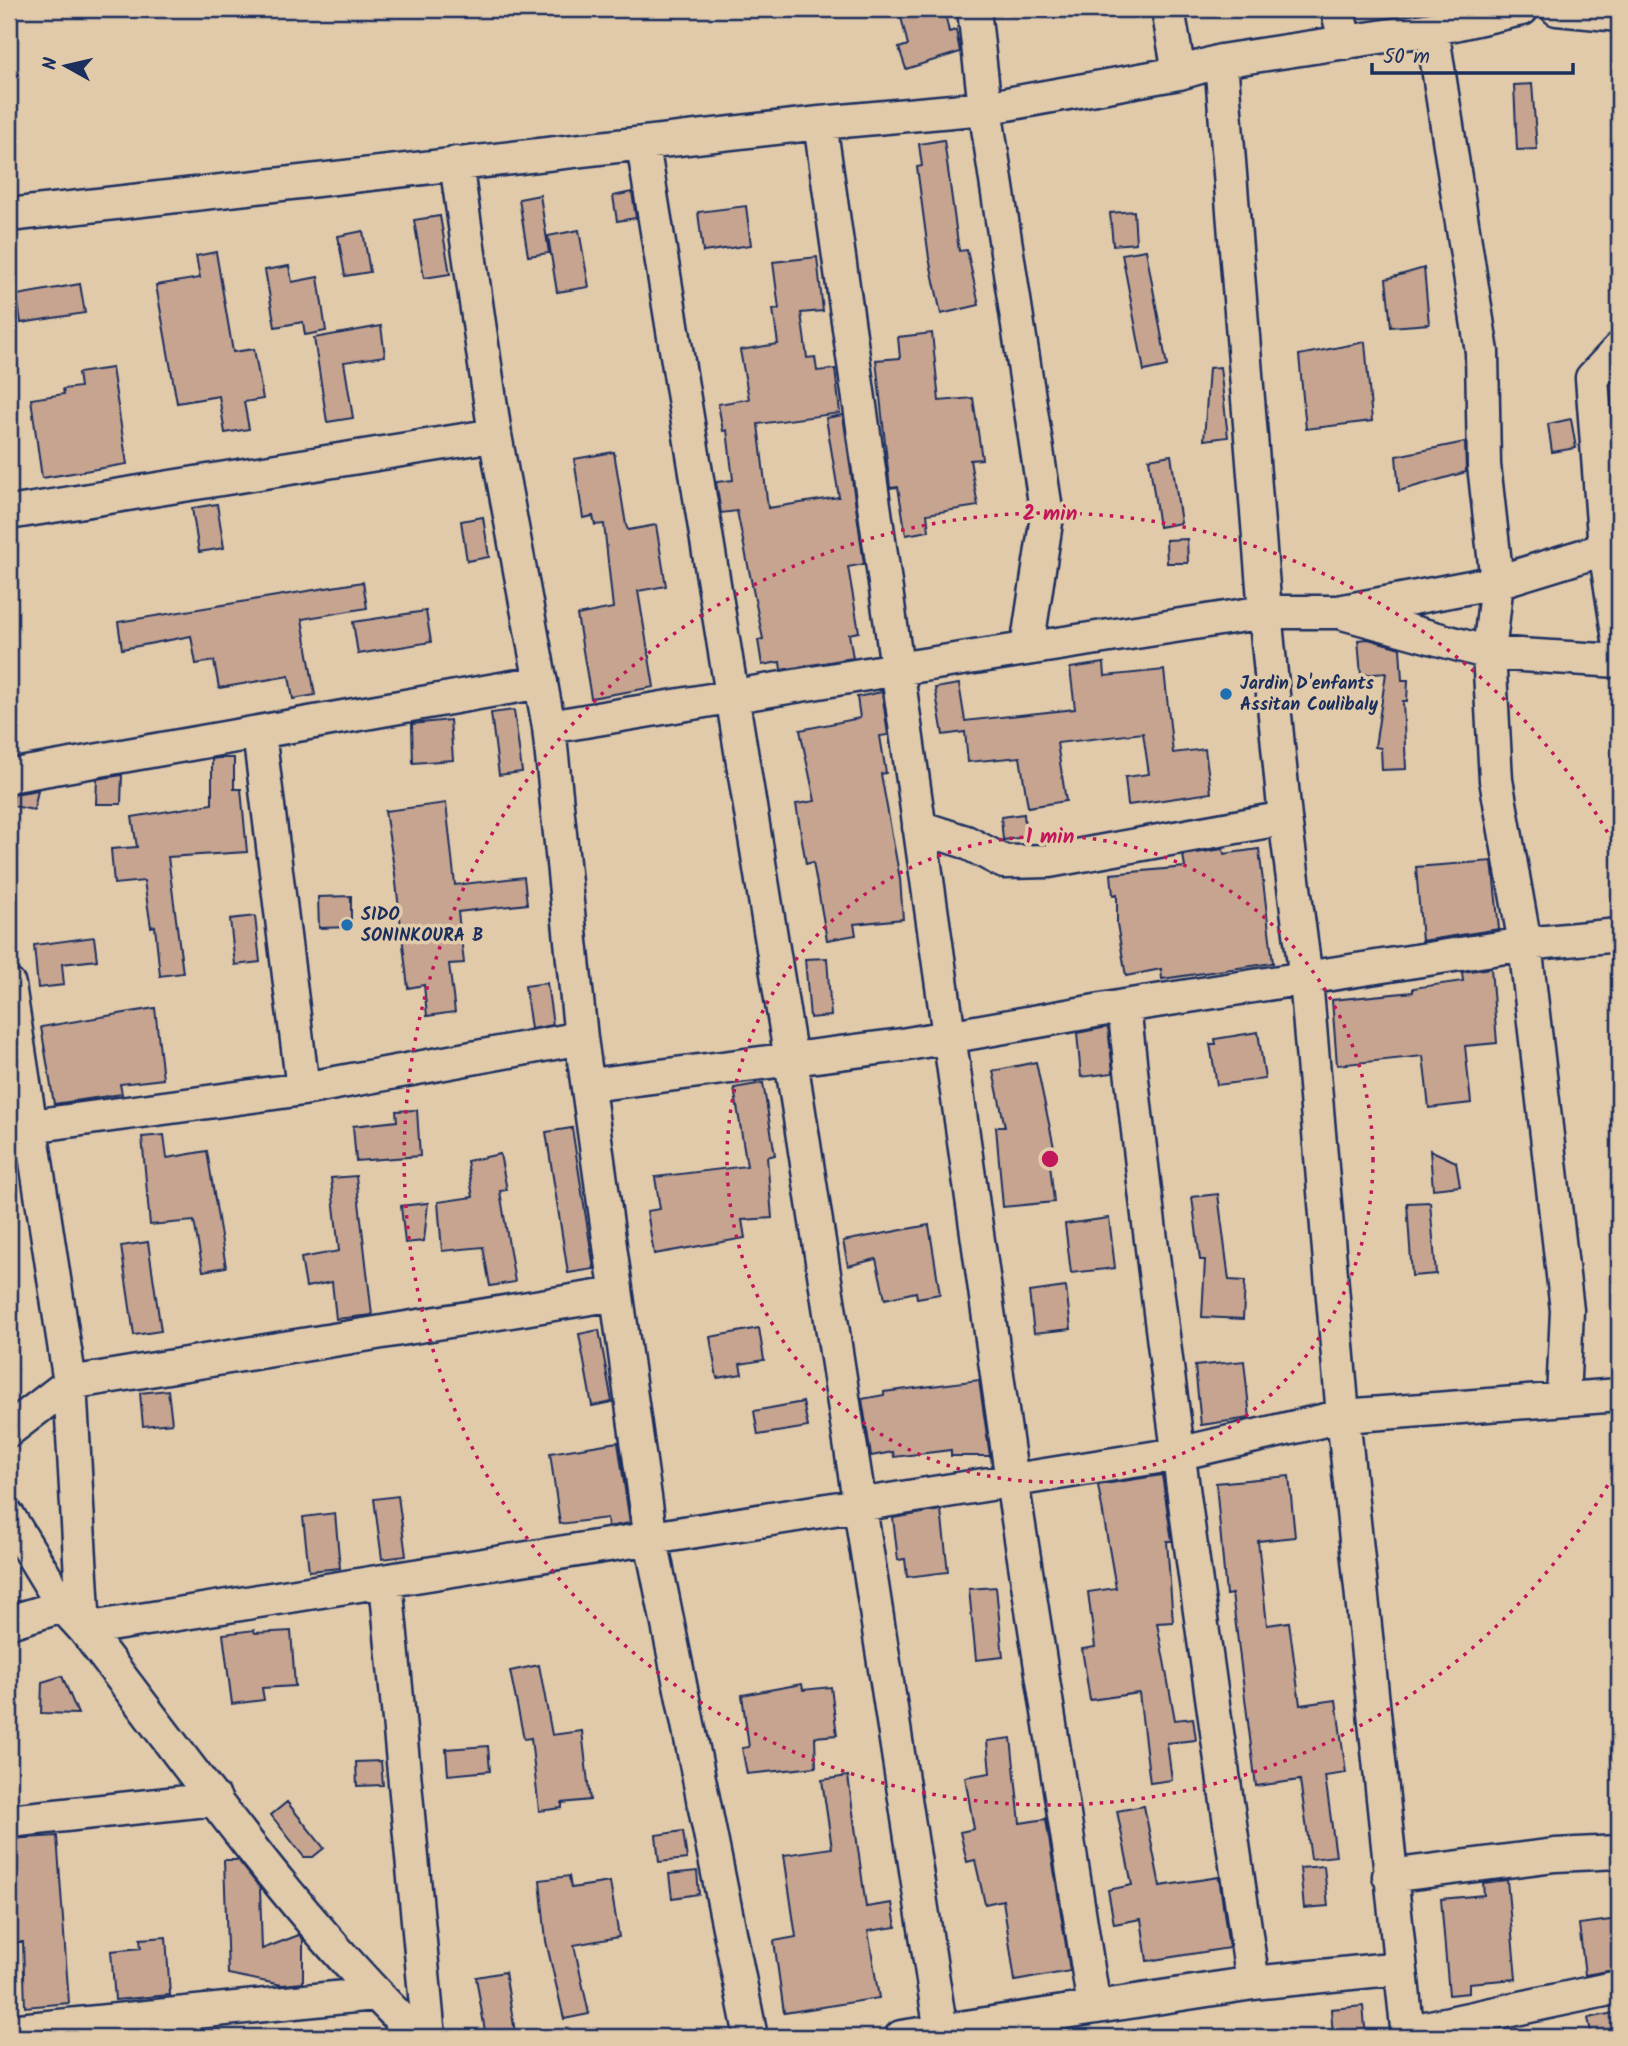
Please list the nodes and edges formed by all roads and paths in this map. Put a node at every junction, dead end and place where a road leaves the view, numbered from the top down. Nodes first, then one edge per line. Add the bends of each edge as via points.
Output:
1 (974, 9) edge
2 (1168, 9) edge
3 (1337, 9) edge
4 (1522, 9) edge
5 (1557, 9) edge
6 (1619, 15) edge
7 (1432, 29) junction
8 (1346, 43) junction
9 (1221, 61) junction
10 (1179, 73) junction
11 (985, 108) junction
12 (820, 123) junction
13 (643, 145) junction
14 (456, 163) junction
15 (9, 215) edge
16 (1619, 349) edge
17 (495, 435) junction
18 (9, 513) edge
19 (1605, 549) junction
20 (1497, 582) junction
21 (1265, 612) junction
22 (1338, 612) junction
23 (1619, 640) edge
24 (1027, 648) junction
25 (1489, 653) junction
26 (1619, 661) edge
27 (897, 668) junction
28 (541, 682) junction
29 (733, 698) junction
30 (549, 727) junction
31 (259, 733) junction
32 (9, 776) edge
33 (1285, 818) junction
34 (919, 827) junction
35 (1619, 935) edge
36 (1525, 944) junction
37 (1306, 979) junction
38 (9, 985) edge
39 (1124, 1006) junction
40 (948, 1036) junction
41 (581, 1038) junction
42 (791, 1060) junction
43 (590, 1085) junction
44 (303, 1089) junction
45 (20, 1125) edge
46 (615, 1294) junction
47 (70, 1383) junction
48 (1619, 1395) edge
49 (1563, 1399) junction
50 (1343, 1416) junction
51 (9, 1430) edge
52 (1177, 1454) junction
53 (1012, 1481) junction
54 (859, 1506) junction
55 (9, 1517) edge
56 (651, 1540) junction
57 (386, 1583) junction
58 (74, 1618) junction
59 (9, 1622) edge
60 (215, 1799) junction
61 (9, 1821) edge
62 (1619, 1852) edge
63 (1389, 1876) junction
64 (1400, 1968) junction
65 (1253, 1983) junction
66 (1619, 1987) edge
67 (374, 1994) junction
68 (1094, 2007) junction
69 (9, 2031) edge
70 (941, 2032) junction
71 (1407, 2035) edge
72 (419, 2037) edge
73 (429, 2037) edge
74 (751, 2037) edge
75 (901, 2037) edge

1 - 11 street
2 - 10 street
3 - 8 street
4 - 7 street
5 - 6 street
7 - 8 street
7 - 20 street via 1482,352 1484,465
8 - 9 street
9 - 10 street
9 - 21 street
10 - 11 street
11 - 12 street
11 - 24 street via 1047,516
12 - 13 street
12 - 27 street
13 - 14 street
13 - 29 street
14 - 15 street
14 - 17 street
16 - 19 street via 1592,378
17 - 18 street
17 - 28 street
19 - 20 street
19 - 23 street
20 - 22 street
20 - 25 street
21 - 22 street
21 - 24 street
21 - 33 street
22 - 25 street
24 - 27 street
25 - 26 street
25 - 36 street via 1496,780
27 - 29 street
27 - 34 street
28 - 30 street
28 - 31 street
29 - 30 street
29 - 42 street
30 - 41 street
31 - 32 street
31 - 44 street
33 - 34 street via 1049,861 1004,862 966,842
33 - 37 street
34 - 40 street
35 - 36 street
36 - 37 street
36 - 49 street via 1567,1310
37 - 39 street
37 - 50 street
38 - 45 street
39 - 40 street
39 - 52 street
40 - 42 street
40 - 53 street
41 - 43 street
41 - 44 street
42 - 43 street
42 - 54 street
43 - 46 street
44 - 45 street
45 - 47 street
46 - 47 street
46 - 56 street
47 - 51 street
47 - 58 street
48 - 49 street
49 - 50 street
50 - 52 street
50 - 63 street
52 - 53 street
52 - 65 street
53 - 54 street
53 - 68 street
54 - 56 street
54 - 70 street
55 - 58 street
56 - 57 street
56 - 74 street
57 - 58 street
57 - 73 street
58 - 59 street
58 - 60 street
60 - 61 street
60 - 67 street
62 - 63 street via 1555,1855
63 - 64 street
64 - 65 street
64 - 71 street
65 - 68 street
66 - 71 street
67 - 69 street
67 - 72 street
68 - 70 street
70 - 75 street

